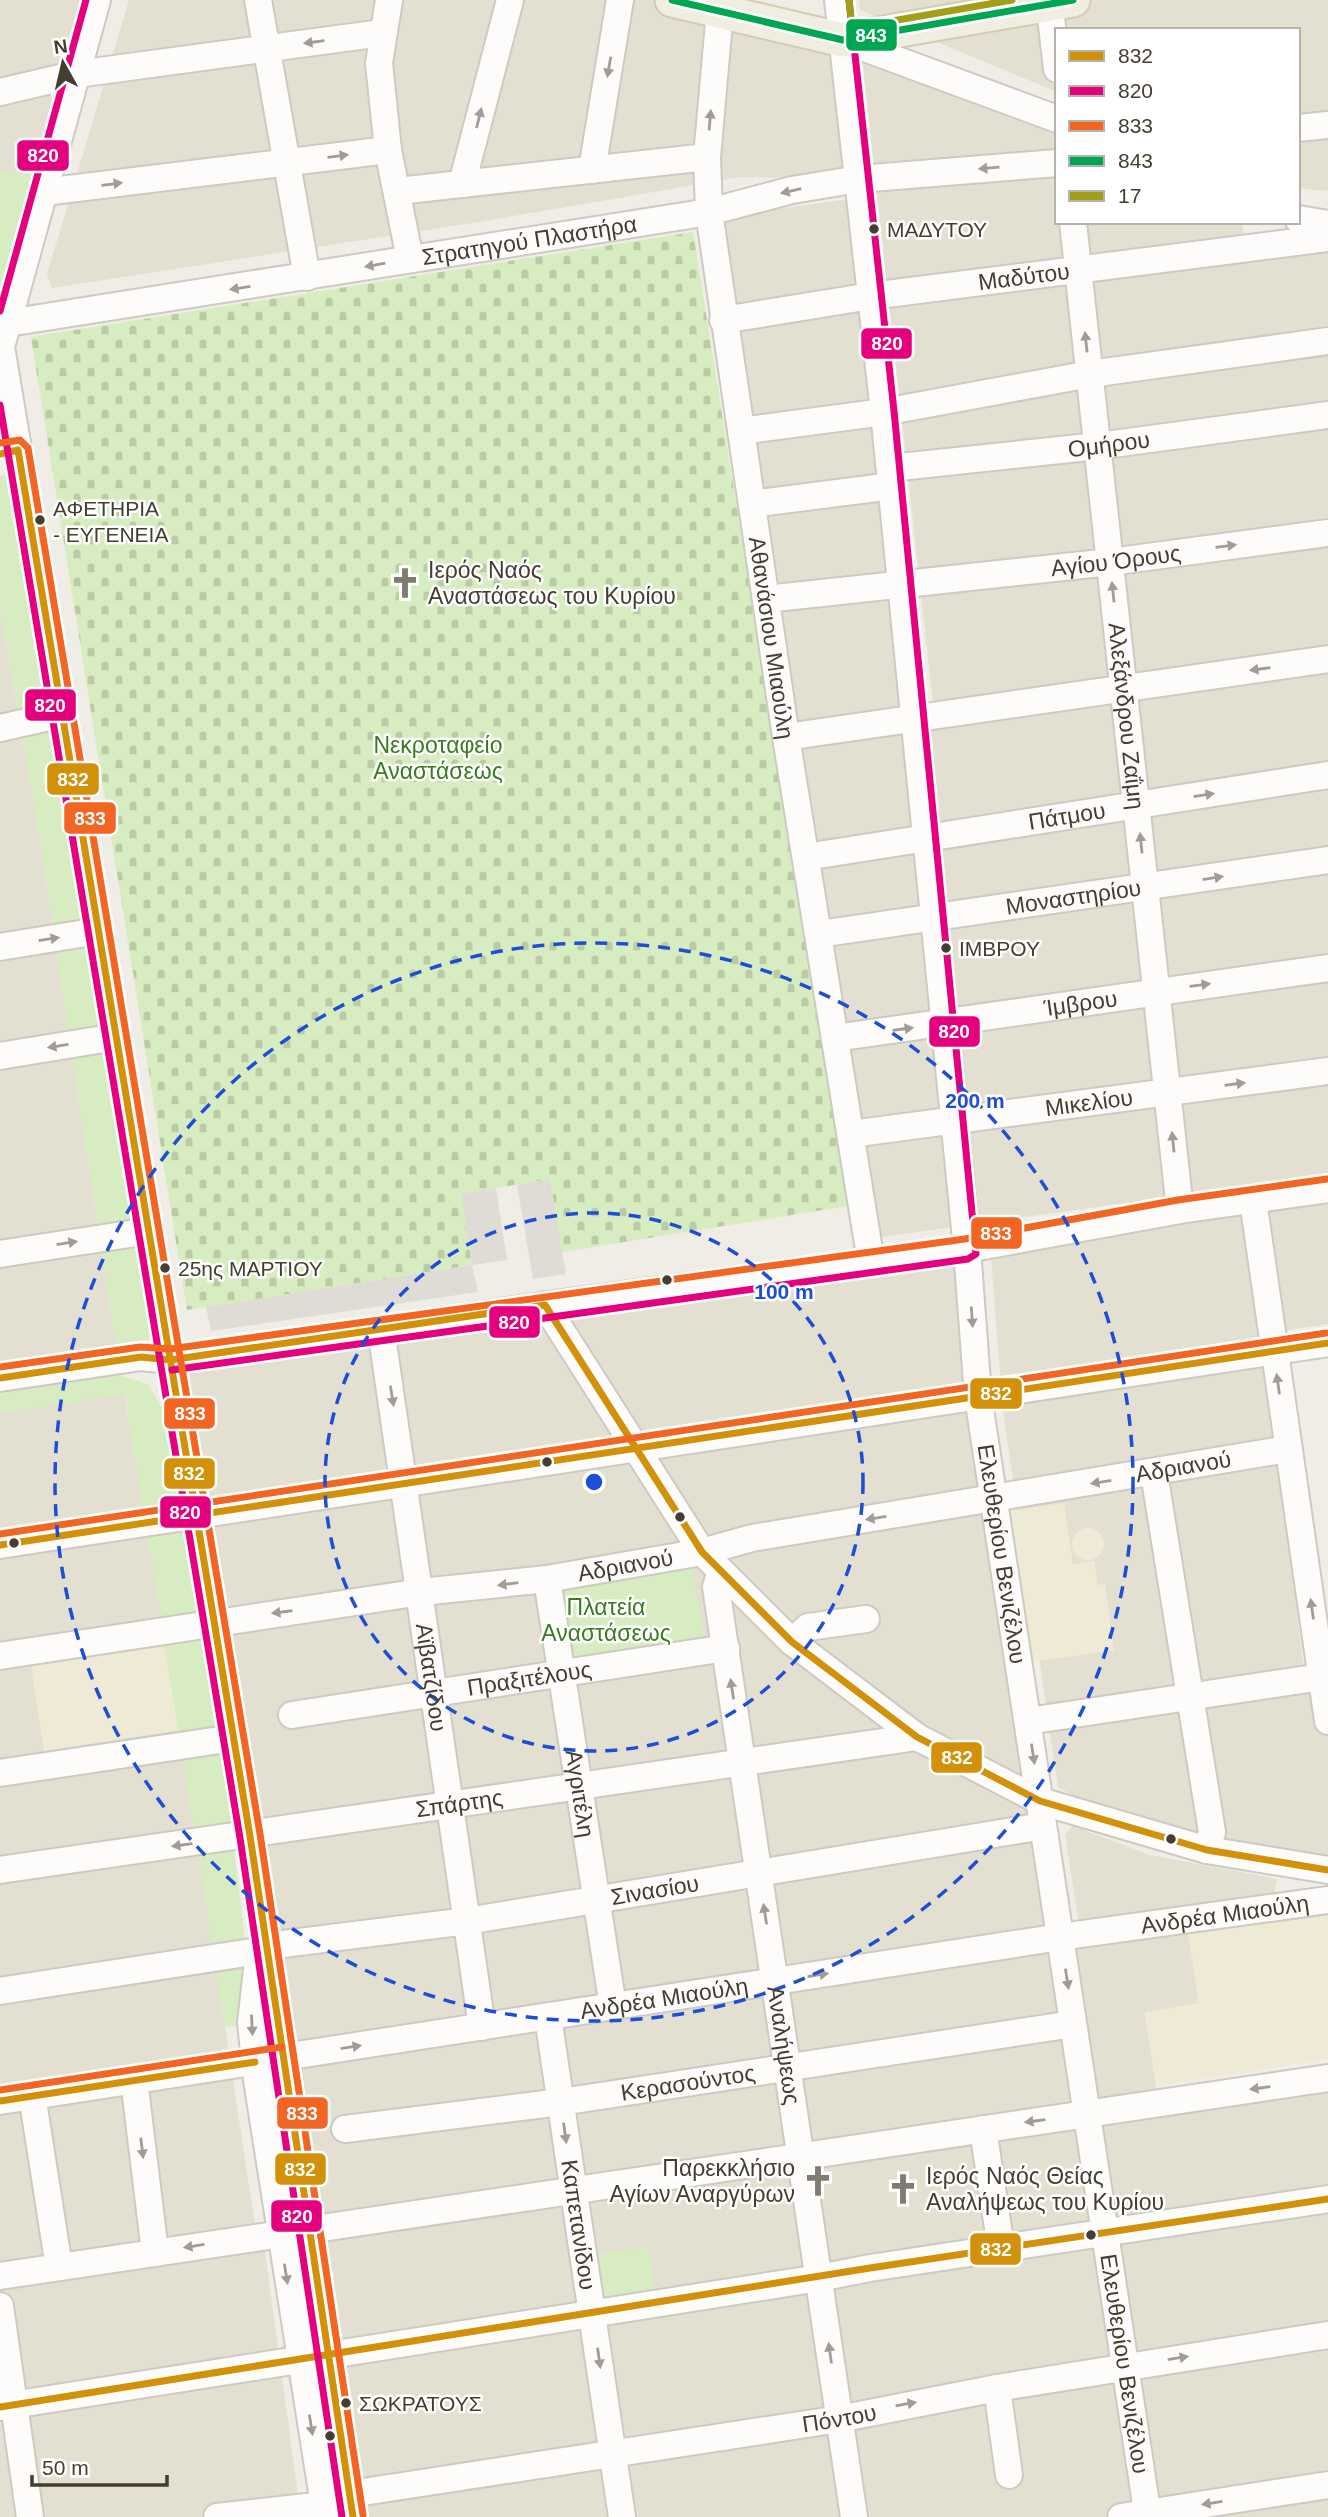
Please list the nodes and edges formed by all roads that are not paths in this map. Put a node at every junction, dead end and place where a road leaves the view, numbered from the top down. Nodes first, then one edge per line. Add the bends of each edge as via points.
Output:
1 (97, 0) edge
2 (258, 0) edge
3 (389, 0) edge
4 (510, 0) edge
5 (620, 0) edge
6 (673, 0) edge
7 (838, 0) edge
8 (1057, 1) edge
9 (720, 11) junction
10 (1057, 28) edge
11 (382, 33) junction
12 (843, 40) junction
13 (267, 48) junction
14 (77, 74) junction
15 (0, 92) edge
16 (1055, 118) edge
17 (1328, 125) edge
18 (1300, 128) edge
19 (388, 150) junction
20 (707, 157) junction
21 (287, 163) junction
22 (1055, 163) edge
23 (592, 170) junction
24 (859, 179) junction
25 (462, 184) junction
26 (398, 191) junction
27 (44, 192) junction
28 (709, 212) junction
29 (1300, 220) edge
30 (1073, 224) edge
31 (1328, 235) edge
32 (410, 259) junction
33 (1079, 270) junction
34 (307, 277) junction
35 (871, 296) junction
36 (723, 320) junction
37 (4, 322) edge
38 (1328, 341) edge
39 (1090, 374) junction
40 (884, 412) junction
41 (1328, 415) edge
42 (741, 431) junction
43 (1098, 446) junction
44 (9, 452) edge
45 (891, 477) junction
46 (752, 504) junction
47 (1328, 533) edge
48 (1110, 562) junction
49 (901, 582) junction
50 (766, 599) junction
51 (1328, 659) edge
52 (1124, 688) junction
53 (62, 714) junction
54 (915, 718) junction
55 (0, 728) edge
56 (786, 737) junction
57 (1328, 775) edge
58 (1137, 806) junction
59 (927, 839) junction
60 (806, 857) junction
61 (1328, 860) edge
62 (1145, 887) junction
63 (934, 917) junction
64 (98, 931) junction
65 (818, 934) junction
66 (0, 947) edge
67 (1328, 968) edge
68 (1157, 990) junction
69 (945, 1023) junction
70 (116, 1037) junction
71 (835, 1038) junction
72 (0, 1056) edge
73 (1328, 1071) edge
74 (1168, 1093) junction
75 (954, 1121) junction
76 (851, 1134) junction
77 (1328, 1189) edge
78 (1253, 1200) junction
79 (1181, 1210) junction
80 (149, 1231) junction
81 (967, 1249) junction
82 (0, 1254) edge
83 (871, 1262) junction
84 (545, 1305) junction
85 (381, 1329) junction
86 (1328, 1343) edge
87 (1273, 1351) junction
88 (170, 1360) junction
89 (0, 1378) edge
90 (978, 1396) junction
91 (634, 1448) junction
92 (1288, 1449) junction
93 (1154, 1473) junction
94 (405, 1483) junction
95 (994, 1499) junction
96 (196, 1515) junction
97 (0, 1545) edge
98 (702, 1552) junction
99 (720, 1573) junction
100 (547, 1579) junction
101 (421, 1592) junction
102 (866, 1619) dead end
103 (214, 1621) junction
104 (792, 1642) junction
105 (726, 1648) junction
106 (0, 1656) edge
107 (562, 1675) junction
108 (1325, 1676) edge
109 (435, 1696) junction
110 (1190, 1696) junction
111 (292, 1716) dead end
112 (1028, 1721) junction
113 (1328, 1721) edge
114 (917, 1737) junction
115 (233, 1738) junction
116 (744, 1764) junction
117 (0, 1773) edge
118 (580, 1788) junction
119 (450, 1806) junction
120 (1041, 1813) junction
121 (250, 1836) junction
122 (1207, 1850) junction
123 (0, 1870) edge
124 (1328, 1870) edge
125 (759, 1872) junction
126 (596, 1897) junction
127 (1328, 1900) edge
128 (467, 1921) junction
129 (1060, 1937) junction
130 (263, 1949) junction
131 (776, 1981) junction
132 (0, 1991) edge
133 (613, 2007) junction
134 (548, 2017) junction
135 (1073, 2024) junction
136 (482, 2027) junction
137 (284, 2057) junction
138 (255, 2062) junction
139 (789, 2068) junction
140 (1328, 2078) edge
141 (134, 2080) junction
142 (32, 2095) junction
143 (0, 2101) edge
144 (561, 2102) junction
145 (1087, 2113) junction
146 (345, 2129) dead end
147 (983, 2129) junction
148 (803, 2155) junction
149 (574, 2189) junction
150 (1328, 2199) edge
151 (310, 2228) junction
152 (1105, 2232) junction
153 (279, 2233) junction
154 (1001, 2248) junction
155 (155, 2252) junction
156 (60, 2267) junction
157 (0, 2276) edge
158 (819, 2278) junction
159 (0, 2306) edge
160 (592, 2314) junction
161 (1328, 2335) edge
162 (329, 2355) junction
163 (300, 2357) junction
164 (1125, 2366) junction
165 (997, 2388) junction
166 (6, 2406) edge
167 (839, 2419) junction
168 (613, 2452) junction
169 (1009, 2475) dead end
170 (1328, 2485) edge
171 (352, 2506) edge
172 (1263, 2506) edge
173 (325, 2511) edge
174 (1147, 2515) edge
175 (30, 2517) edge
176 (217, 2517) edge
177 (622, 2517) edge
178 (854, 2517) edge
179 (1121, 2517) edge

1 - 14 street
2 - 13 street
3 - 11 street
25 -> 4 street
5 -> 23 street
6 - 9 main road
7 - 12 street, Ελευθερίου Βενιζέλου
8 - 10 street
8 - 12 main road
9 - 12 main road
20 -> 9 street, Αθανάσιου Μιαούλη
11 -> 13 street
11 - 19 street via 379,63
12 - 16 street
12 - 24 street, Ελευθερίου Βενιζέλου
13 - 14 street
13 - 21 street
14 - 15 street
14 - 27 street
17 - 18 street
21 -> 19 street
19 - 26 street
20 - 23 street
20 - 28 street, Αθανάσιου Μιαούλη
27 -> 21 street
21 - 34 street
22 -> 24 street, Στρατηγού Πλαστήρα
23 - 25 street
24 -> 28 street, Στρατηγού Πλαστήρα via 792,190
24 - 35 street, Ελευθερίου Βενιζέλου
25 - 26 street
26 - 32 street
27 - 37 street
28 - 32 street, Στρατηγού Πλαστήρα
28 - 36 street, Αθανάσιου Μιαούλη
29 - 31 street
30 - 33 street, Αλεξάνδρου Ζαΐμη
31 - 33 street, Μαδύτου
32 -> 34 street, Στρατηγού Πλαστήρα
33 - 35 street, Μαδύτου
39 -> 33 street, Αλεξάνδρου Ζαΐμη
34 -> 37 street, Στρατηγού Πλαστήρα
35 - 36 street, Μαδύτου
35 - 40 street, Ελευθερίου Βενιζέλου
36 - 42 street, Αθανάσιου Μιαούλη
37 - 44 street via 1,347
38 - 39 street
39 - 40 street
39 - 43 street, Αλεξάνδρου Ζαΐμη
40 - 42 street
40 - 45 street, Ελευθερίου Βενιζέλου
41 - 43 street, Ομήρου
42 - 46 street, Αθανάσιου Μιαούλη
43 - 45 street, Ομήρου
43 - 48 street, Αλεξάνδρου Ζαΐμη
44 - 53 street
45 - 46 street, Ομήρου
45 - 49 street, Ελευθερίου Βενιζέλου
46 - 50 street, Αθανάσιου Μιαούλη
48 -> 47 street, Αγίου Όρους
48 - 49 street, Αγίου Όρους
52 -> 48 street, Αλεξάνδρου Ζαΐμη
49 - 50 street, Αγίου Όρους
49 - 54 street, Ελευθερίου Βενιζέλου
50 - 56 street, Αθανάσιου Μιαούλη
51 -> 52 street
52 - 54 street
52 - 58 street, Αλεξάνδρου Ζαΐμη
53 - 55 street
53 - 64 street
54 - 56 street
54 - 59 street, Ελευθερίου Βενιζέλου
56 - 60 street, Αθανάσιου Μιαούλη
58 -> 57 street, Πάτμου
58 - 59 street, Πάτμου
62 -> 58 street, Αλεξάνδρου Ζαΐμη
59 - 60 street, Πάτμου
59 - 63 street, Ελευθερίου Βενιζέλου
60 - 65 street, Αθανάσιου Μιαούλη
62 -> 61 street, Μοναστηρίου
62 - 63 street, Μοναστηρίου
62 - 68 street, Αλεξάνδρου Ζαΐμη
63 - 65 street, Μοναστηρίου
63 - 69 street, Ελευθερίου Βενιζέλου
66 -> 64 street
64 - 70 street
65 - 71 street, Αθανάσιου Μιαούλη
68 -> 67 street, Ίμβρου
68 - 69 street, Ίμβρου
68 - 74 street, Αλεξάνδρου Ζαΐμη
71 -> 69 street, Ίμβρου
69 - 75 street, Ελευθερίου Βενιζέλου
70 -> 72 street
70 - 80 street
71 - 76 street, Αθανάσιου Μιαούλη
74 -> 73 street, Μικελίου
74 - 75 street, Μικελίου
79 -> 74 street, Αλεξάνδρου Ζαΐμη
75 - 76 street, Μικελίου
75 - 81 street, Ελευθερίου Βενιζέλου
76 - 83 street, Αθανάσιου Μιαούλη
77 - 78 street
78 - 79 street
78 - 87 street
79 - 81 street
82 -> 80 street
80 - 88 street
81 - 83 street
81 -> 90 street, Ελευθερίου Βενιζέλου
83 - 84 street
84 - 85 street
84 - 91 street
85 - 88 street
85 -> 94 street, Αϊβατζίδου
86 - 87 street
87 - 90 street
92 -> 87 street
88 - 89 street via 141,1357
88 - 96 street
90 - 91 street
90 - 95 street, Ελευθερίου Βενιζέλου
91 - 94 street
91 - 98 street
92 - 93 street, Αδριανού
108 -> 92 street
93 -> 95 street, Αδριανού
93 - 110 street
94 - 96 street
94 - 101 street, Αϊβατζίδου
95 -> 98 street, Αδριανού via 752,1538
95 - 112 street, Ελευθερίου Βενιζέλου
96 - 97 street
96 - 103 street
98 - 99 street
98 - 100 street, Αδριανού
99 - 104 street
99 - 105 street, Αναλήψεως via 716,1587
100 -> 101 street, Αδριανού
100 - 107 street, Αγριτέλη
101 -> 103 street, Αδριανού
101 - 109 street, Αϊβατζίδου
102 - 104 street via 808,1627
103 - 106 street, Αδριανού
103 - 115 street
104 - 114 street
105 - 107 street, Πραξιτέλους
116 -> 105 street, Αναλήψεως
107 - 109 street, Πραξιτέλους
107 - 118 street, Αγριτέλη
108 - 110 street
108 - 113 street
109 - 111 street, Πραξιτέλους
109 - 119 street, Αϊβατζίδου
110 - 112 street
110 - 122 street via 1212,1832
112 -> 120 street, Ελευθερίου Βενιζέλου
114 - 116 street, Σπάρτης
114 - 120 street
115 - 117 street
115 - 121 street
116 - 118 street, Σπάρτης
116 - 125 street, Αναλήψεως
118 - 119 street, Σπάρτης
118 - 126 street, Αγριτέλη
119 - 121 street, Σπάρτης
119 - 128 street, Αϊβατζίδου
120 - 122 street
120 - 125 street, Σινασίου
120 - 129 street, Ελευθερίου Βενιζέλου
121 -> 123 street, Σπάρτης
121 - 130 street via 247,1862
122 - 124 street
125 - 126 street, Σινασίου
131 -> 125 street, Αναλήψεως
126 - 128 street, Σινασίου
126 - 133 street, Αγριτέλη
127 - 129 street, Ανδρέα Μιαούλη
128 - 130 street, Σινασίου
128 - 136 street, Αϊβατζίδου
131 -> 129 street, Ανδρέα Μιαούλη
129 -> 135 street, Ελευθερίου Βενιζέλου
130 - 132 street, Σινασίου
130 - 137 street
130 -> 138 street via 252,2007
131 - 133 street, Ανδρέα Μιαούλη
131 - 139 street, Αναλήψεως
133 - 134 street, Ανδρέα Μιαούλη
134 - 136 street, Ανδρέα Μιαούλη
134 - 144 street, Καπετανίδου
135 - 139 street, Κερασούντος
135 - 145 street, Ελευθερίου Βενιζέλου
137 -> 136 street, Ανδρέα Μιαούλη
137 - 138 street, Ανδρέα Μιαούλη
137 - 151 street
138 - 141 street, Ανδρέα Μιαούλη
138 - 153 street
139 - 144 street, Κερασούντος
139 - 148 street, Αναλήψεως
140 -> 145 street
141 - 142 street, Ανδρέα Μιαούλη
141 -> 155 street
142 - 143 street, Ανδρέα Μιαούλη
142 - 156 street
144 - 146 street, Κερασούντος
144 -> 149 street, Καπετανίδου
145 -> 147 street
145 - 152 street, Ελευθερίου Βενιζέλου
147 - 148 street
147 - 154 street
148 - 149 street
148 - 158 street, Αναλήψεως
149 - 151 street
149 - 160 street, Καπετανίδου
150 - 152 street
151 - 153 street
151 - 162 street
152 - 154 street
152 - 164 street, Ελευθερίου Βενιζέλου
153 -> 155 street
153 -> 163 street
154 - 158 street
155 - 156 street
156 - 157 street
158 - 160 street
167 -> 158 street, Αναλήψεως
159 - 166 street
160 - 162 street
160 -> 168 street, Καπετανίδου
164 -> 161 street, Πόντου
162 - 163 street
162 - 171 street
163 - 166 street
163 -> 173 street
164 - 165 street, Πόντου
164 - 174 street, Ελευθερίου Βενιζέλου
167 -> 165 street, Πόντου
165 - 169 street
166 - 175 street
167 - 168 street, Πόντου
167 - 178 street, Αναλήψεως
168 - 171 street, Πόντου
168 - 177 street, Καπετανίδου
170 - 172 street
172 -> 174 street
173 - 176 street
174 - 179 street

